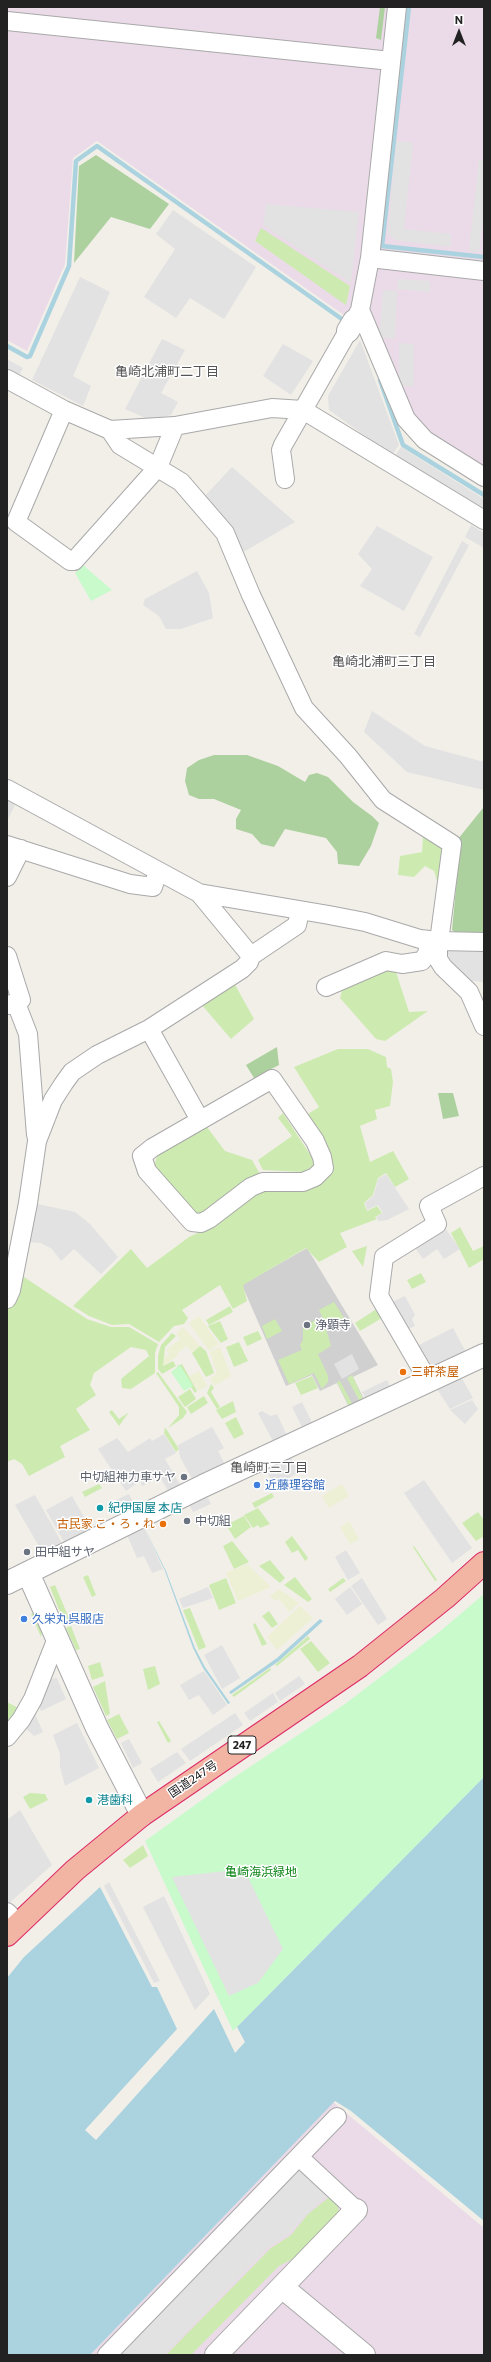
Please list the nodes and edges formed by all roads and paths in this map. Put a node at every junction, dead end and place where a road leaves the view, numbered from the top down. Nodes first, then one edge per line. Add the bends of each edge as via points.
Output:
1 (397, 7) edge
2 (7, 21) edge
3 (391, 62) junction
4 (370, 258) junction
5 (484, 271) edge
6 (354, 321) junction
7 (7, 379) edge
8 (64, 410) junction
9 (303, 410) junction
10 (175, 426) junction
11 (110, 430) junction
12 (158, 467) junction
13 (484, 477) edge
14 (285, 479) dead end
15 (484, 520) edge
16 (7, 789) edge
17 (14, 847) edge
18 (158, 871) junction
19 (7, 877) edge
20 (199, 893) junction
21 (300, 911) junction
22 (435, 941) junction
23 (484, 942) edge
24 (7, 956) edge
25 (251, 956) junction
26 (326, 987) dead end
27 (12, 1005) edge
28 (484, 1026) edge
29 (149, 1029) junction
30 (200, 1120) junction
31 (37, 1141) junction
32 (484, 1176) edge
33 (7, 1300) edge
34 (484, 1355) edge
35 (429, 1382) junction
36 (484, 1563) edge
37 (28, 1573) junction
38 (7, 1583) edge
39 (57, 1638) junction
40 (7, 1737) edge
41 (142, 1814) junction
42 (11, 1923) edge
43 (337, 2117) dead end
44 (299, 2157) junction
45 (356, 2210) joint
46 (282, 2287) junction
47 (106, 2355) edge
48 (216, 2355) edge
49 (364, 2355) edge

1 - 3 street
2 - 3 street
3 - 4 street
4 - 5 street
4 - 6 street
6 - 9 street
6 - 13 street via 406,419 425,440
7 - 8 street
8 - 11 street
8 - 12 street via 16,522 70,561 78,560
9 - 10 street via 272,408
9 - 14 street via 281,450
9 - 15 street
10 - 11 street
10 - 12 street
11 - 12 street via 120,445
12 - 22 street via 181,482 225,534 304,708 348,756 383,800 452,844
16 - 18 street
17 - 18 street via 130,884 153,887
17 - 19 street
18 - 20 street
20 - 21 street
20 - 25 street
21 - 22 street via 358,921
21 - 25 street via 297,925
22 - 23 street
22 - 26 street via 422,961 402,964 386,961
22 - 28 street via 438,959 470,992
24 - 27 street via 21,1000
25 - 29 street via 242,969
27 - 31 street via 28,1034
29 - 30 street
29 - 31 street via 97,1055 72,1072 53,1100
30 - 30 street via 142,1156 147,1171 192,1222 201,1223 209,1219 252,1187 263,1182 303,1182 315,1178 324,1168 315,1141 272,1079
31 - 33 street via 28,1203
32 - 35 street via 429,1206 437,1224 384,1257 379,1296
34 - 35 street
35 - 37 street via 203,1486
36 - 41 highway, 国道247号 / 247 via 440,1603 360,1666
37 - 38 street
37 - 39 street
39 - 40 street via 33,1699
39 - 41 street via 97,1728
41 - 42 highway, 国道247号 / 247
43 - 44 street
44 - 45 street
44 - 47 street
45 - 46 street
46 - 48 street
46 - 49 street

